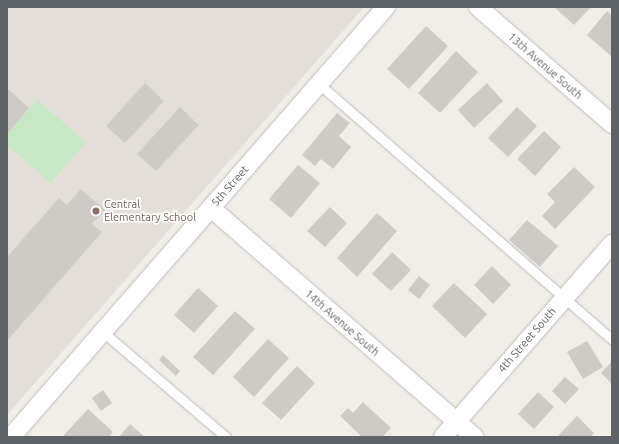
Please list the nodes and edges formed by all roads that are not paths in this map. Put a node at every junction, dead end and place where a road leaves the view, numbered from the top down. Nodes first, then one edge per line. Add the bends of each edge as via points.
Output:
1 (386, 7) edge
2 (478, 7) edge
3 (318, 84) junction
4 (612, 124) edge
5 (211, 208) junction
6 (612, 244) edge
7 (564, 298) junction
8 (103, 332) junction
9 (612, 340) edge
10 (456, 422) junction
11 (11, 437) edge
12 (226, 437) edge
13 (443, 437) edge
14 (474, 437) edge

1 - 3 street, 5th Street
2 - 4 street, 13th Avenue South
3 - 5 street, 5th Street
3 - 7 lane
5 - 8 street, 5th Street
5 - 10 street, 14th Avenue South
6 - 7 street, 4th Street South
7 - 9 lane
7 - 10 street, 4th Street South
8 - 11 street, 5th Street
8 - 12 lane
10 - 13 street, 4th Street South
10 - 14 street, 14th Avenue South

